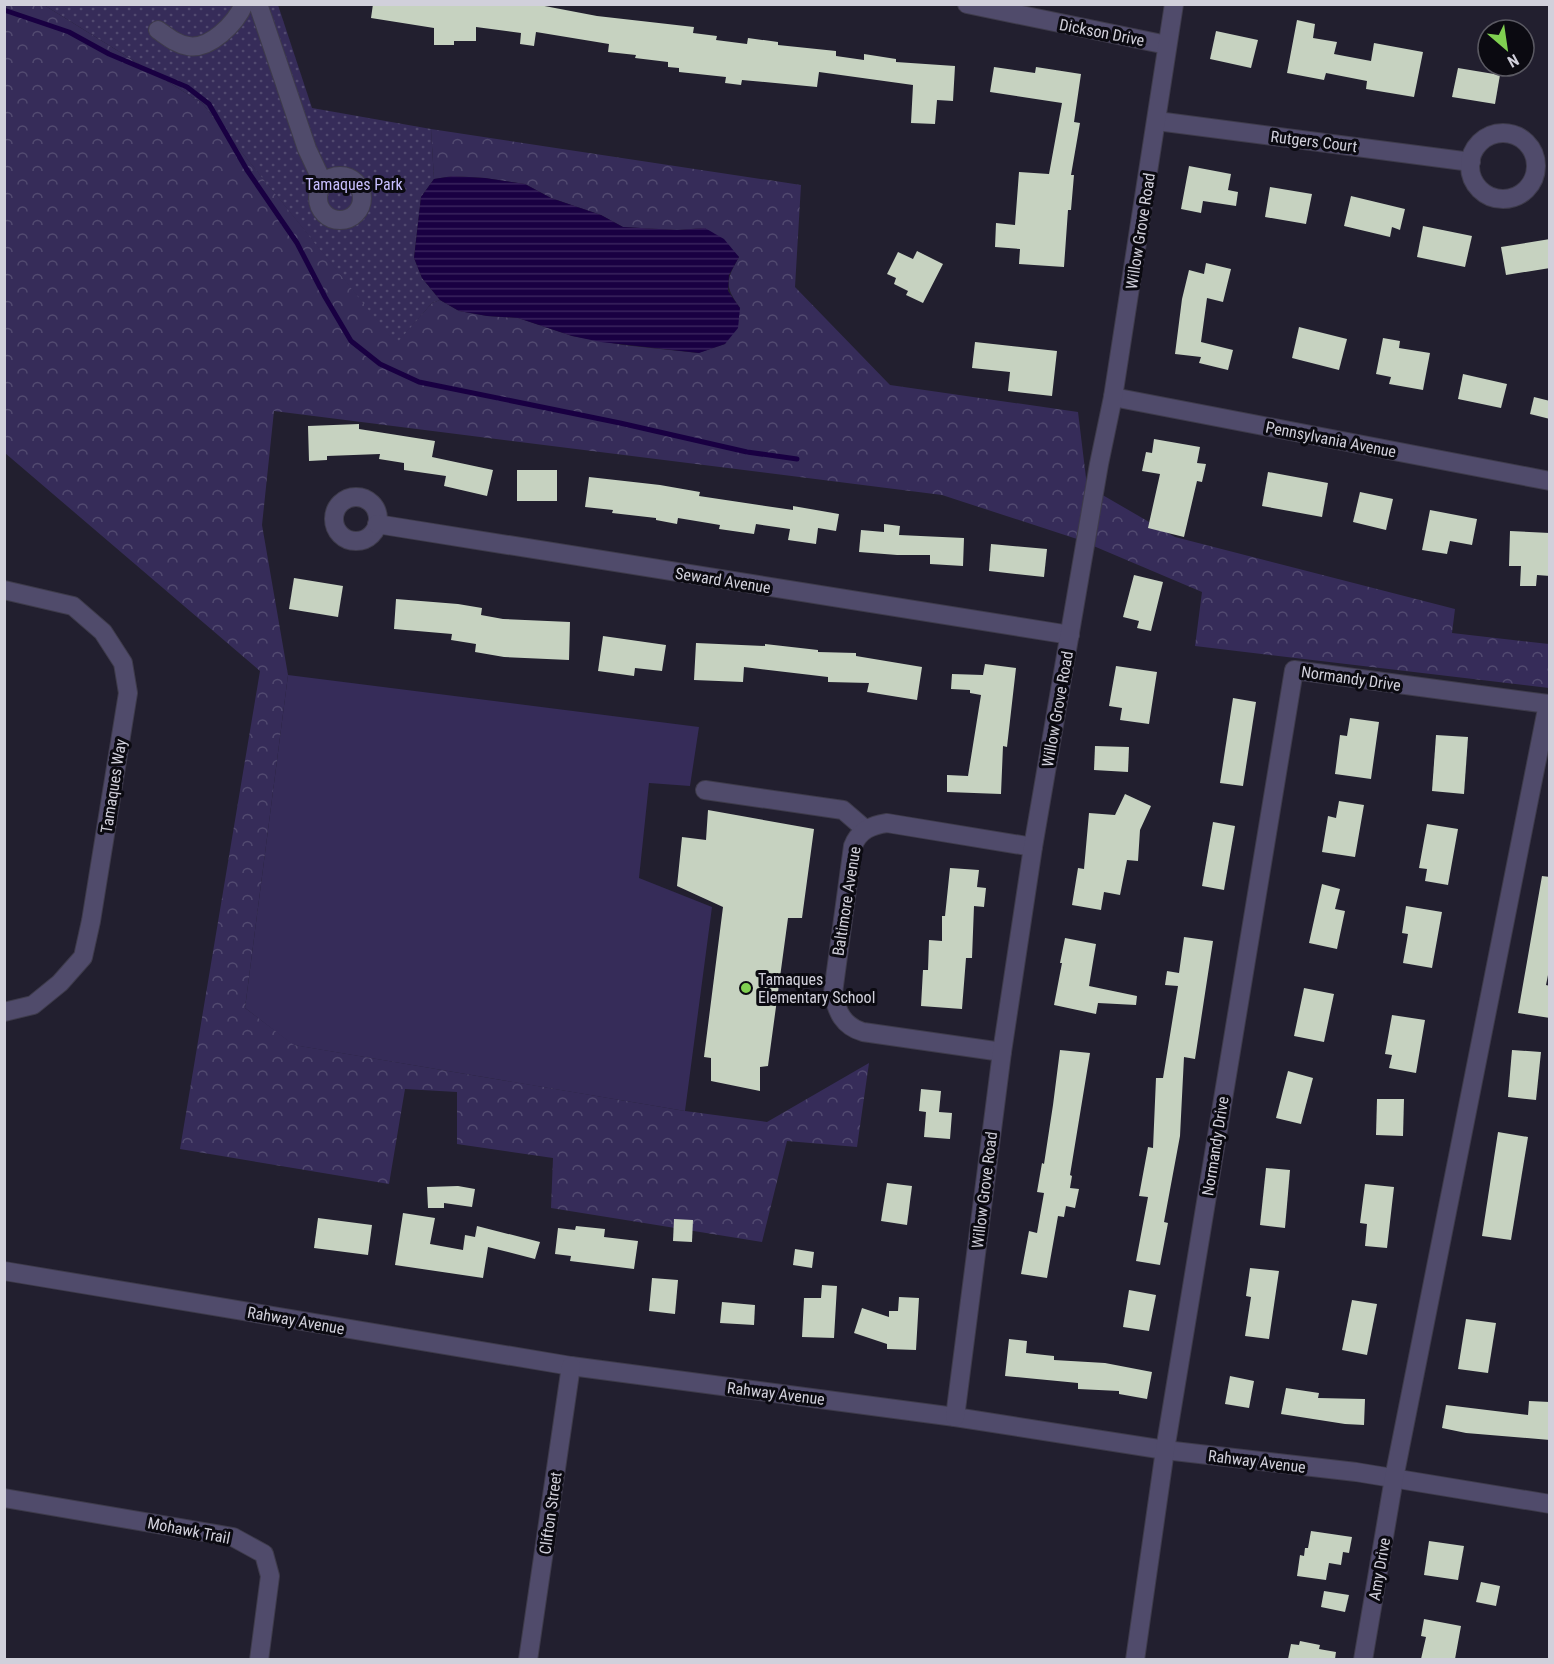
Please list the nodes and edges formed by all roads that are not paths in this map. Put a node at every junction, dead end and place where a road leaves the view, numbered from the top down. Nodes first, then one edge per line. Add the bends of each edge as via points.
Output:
1 (244, 4) edge
2 (258, 4) edge
3 (967, 4) edge
4 (1174, 4) edge
5 (158, 30) dead end
6 (1167, 45) junction
7 (1157, 121) junction
8 (1471, 162) dead end
9 (323, 183) dead end
10 (1113, 397) junction
11 (1550, 481) edge
12 (377, 524) dead end
13 (4, 590) edge
14 (1070, 635) junction
15 (705, 790) dead end
16 (865, 829) junction
17 (1033, 848) junction
18 (4, 1012) edge
19 (1002, 1052) junction
20 (4, 1271) edge
21 (571, 1366) junction
22 (955, 1417) junction
23 (1165, 1450) junction
24 (1394, 1478) junction
25 (4, 1498) edge
26 (1550, 1504) edge
27 (259, 1659) edge
28 (528, 1659) edge
29 (1136, 1659) edge
30 (1363, 1659) edge

1 - 5 street via 223,31 202,45 176,43
2 - 9 street via 307,149
3 - 6 street, Dickson Drive
4 - 6 street, Willow Grove Road
6 - 7 street, Willow Grove Road
7 - 8 street, Rutgers Court
7 - 10 street, Willow Grove Road
10 - 11 street, Pennsylvania Avenue
10 - 14 street, Willow Grove Road
12 - 14 street, Seward Avenue
13 - 18 street, Tamaques Way via 73,606 103,632 123,663 128,693 83,957 33,1005
14 - 17 street, Willow Grove Road
15 - 16 street via 843,810
16 - 17 street, Baltimore Avenue via 887,824
16 - 19 street, Baltimore Avenue via 853,846 833,993 842,1020 851,1029
17 - 19 street, Willow Grove Road
19 - 22 street, Willow Grove Road
20 - 21 street, Rahway Avenue
21 - 22 street, Rahway Avenue
21 - 28 street, Clifton Street
22 - 23 street, Rahway Avenue
23 - 24 street, Rahway Avenue
23 - 24 street, Normandy Drive via 1294,670 1548,704
23 - 29 street, Normandy Drive
24 - 26 street, Rahway Avenue
24 - 30 street, Amy Drive
25 - 27 street, Mohawk Trail via 233,1537 264,1554 270,1576

